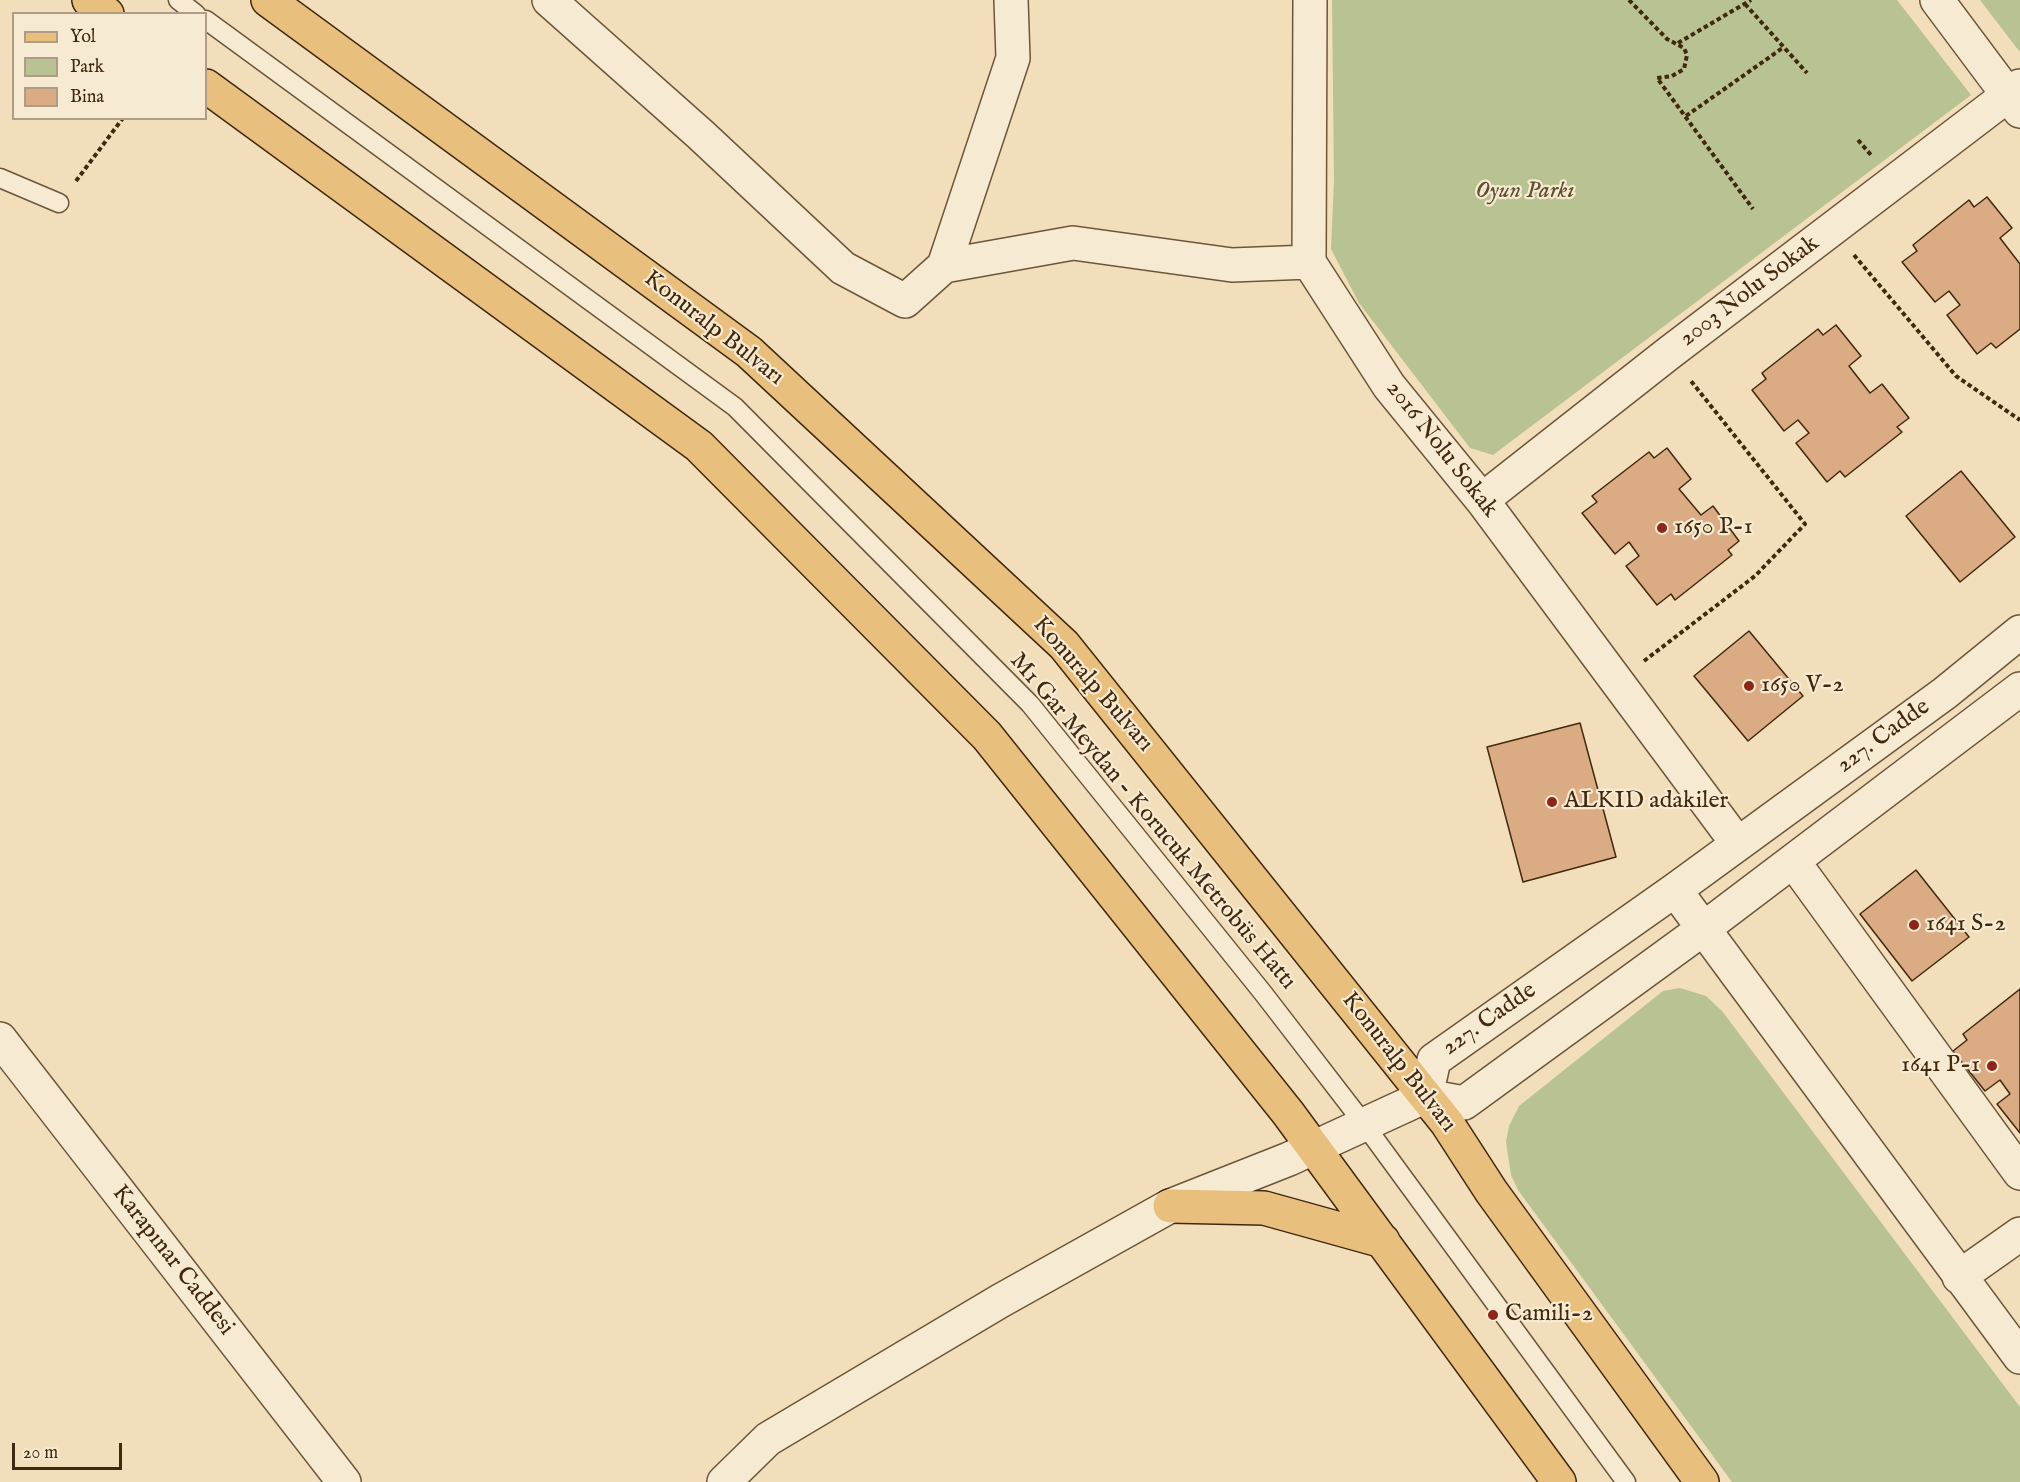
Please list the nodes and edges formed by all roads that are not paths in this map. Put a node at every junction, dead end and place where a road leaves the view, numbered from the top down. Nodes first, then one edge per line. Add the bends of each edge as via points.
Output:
1 (89, 0) edge
2 (178, 0) edge
3 (268, 0) edge
4 (549, 0) edge
5 (1011, 0) edge
6 (1310, 0) edge
7 (1937, 0) edge
8 (104, 12) edge
9 (193, 12) edge
10 (207, 21) edge
11 (207, 87) edge
12 (2016, 97) edge
13 (0, 178) edge
14 (59, 203) road end
15 (1309, 262) junction
16 (944, 266) junction
17 (1482, 500) junction
18 (2020, 632) edge
19 (2020, 689) edge
20 (1737, 843) junction
21 (1793, 861) junction
22 (1675, 890) junction
23 (1704, 929) junction
24 (0, 1039) edge
25 (1426, 1096) junction
26 (1364, 1124) junction
27 (1314, 1148) junction
28 (2020, 1173) edge
29 (1170, 1206) junction
30 (2020, 1234) edge
31 (1383, 1241) junction
32 (1959, 1277) junction
33 (2020, 1357) edge
34 (344, 1482) edge
35 (724, 1482) edge
36 (1559, 1482) edge
37 (1626, 1482) edge
38 (1702, 1482) edge

1 - 8 main road
2 - 9 lane
3 - 25 main road, Konuralp Bulvarı via 749,352 1064,645
4 - 16 street via 843,268 905,301
5 - 16 street via 1012,58
6 - 15 street
7 - 12 street
10 - 26 lane, M1 Gar Meydan - Korucuk Metrobüs Hattı via 735,407 1030,704
11 - 27 main road via 699,446 987,736
12 - 17 street, 2003 Nolu Sokak via 1833,229
13 - 14 lane
15 - 16 street via 1232,265 1073,243
15 - 17 street, 2016 Nolu Sokak via 1389,386
17 - 20 street, 2016 Nolu Sokak
18 - 20 street, 227. Cadde via 1945,693
19 - 21 street, 227. Cadde
20 - 22 street, 227. Cadde
21 - 23 street, 227. Cadde
21 - 28 street
22 - 23 street
22 - 25 street, 227. Cadde via 1434,1060
23 - 25 street, 227. Cadde via 1464,1103
23 - 32 street
24 - 34 street, Karapınar Caddesi
25 - 26 street
25 - 38 main road, Konuralp Bulvarı
26 - 27 street
26 - 37 lane, M1 Gar Meydan - Korucuk Metrobüs Hattı
27 - 29 street
27 - 31 main road
29 - 31 main road via 1263,1208
29 - 35 street via 1000,1301 768,1439
30 - 32 street
31 - 36 main road
32 - 33 street

